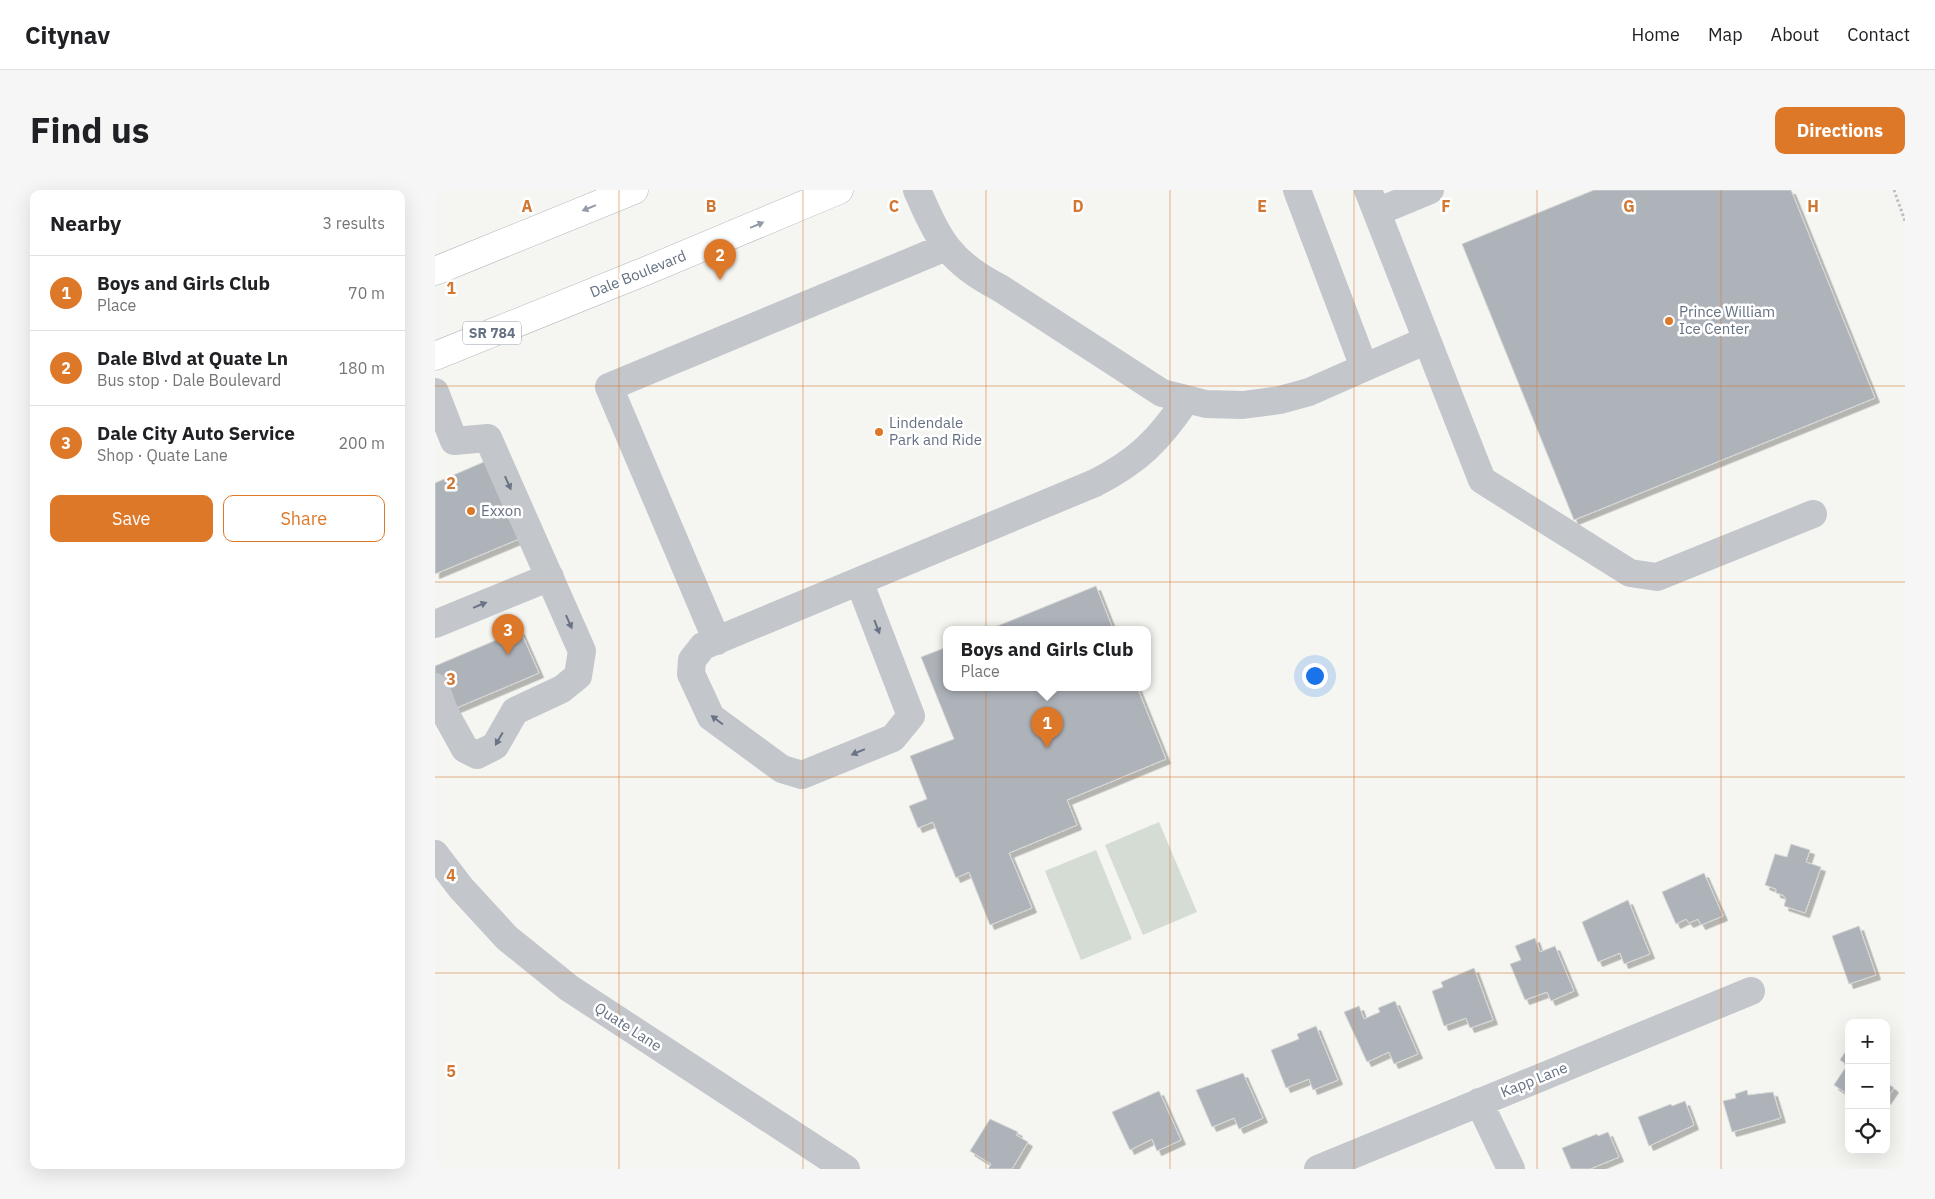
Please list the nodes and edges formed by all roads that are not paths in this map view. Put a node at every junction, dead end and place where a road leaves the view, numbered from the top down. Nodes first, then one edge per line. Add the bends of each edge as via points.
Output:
1 (634, 190) edge
2 (839, 190) edge
3 (917, 190) edge
4 (1297, 190) edge
5 (1430, 190) edge
6 (1373, 201) edge
7 (946, 247) junction
8 (435, 271) edge
9 (1427, 340) junction
10 (435, 356) edge
11 (1364, 367) junction
12 (435, 392) edge
13 (1186, 400) junction
14 (445, 445) edge
15 (1813, 514) dead end
16 (549, 577) junction
17 (859, 581) junction
18 (435, 624) edge
19 (717, 641) junction
20 (435, 687) edge
21 (435, 854) edge
22 (1751, 990) dead end
23 (1479, 1102) junction
24 (846, 1169) edge
25 (1318, 1169) edge
26 (1511, 1169) edge

1 -> 8 main road
10 -> 2 main road, Dale Boulevard / SR 784
3 - 7 street via 936,233
4 - 11 street
5 - 6 street
6 - 9 street
7 - 13 street via 980,277 1162,393
7 - 19 street via 609,387
9 - 11 street
9 - 15 street via 1482,480 1630,573 1657,577
11 - 13 street via 1309,392 1281,400 1243,405
12 - 14 street
13 - 17 street via 1166,429 1142,454 1113,474
14 -> 16 street via 488,438
18 -> 16 street
16 -> 20 street via 582,651 579,676 563,689 515,711 495,746 477,755 465,749
17 - 19 street
17 -> 19 street via 911,716 893,738 802,775 782,769 711,717 691,674 692,660 703,646
21 - 24 street, Quate Lane via 507,938 569,988
22 - 23 street, Kapp Lane
23 - 25 street, Kapp Lane
23 - 26 street

